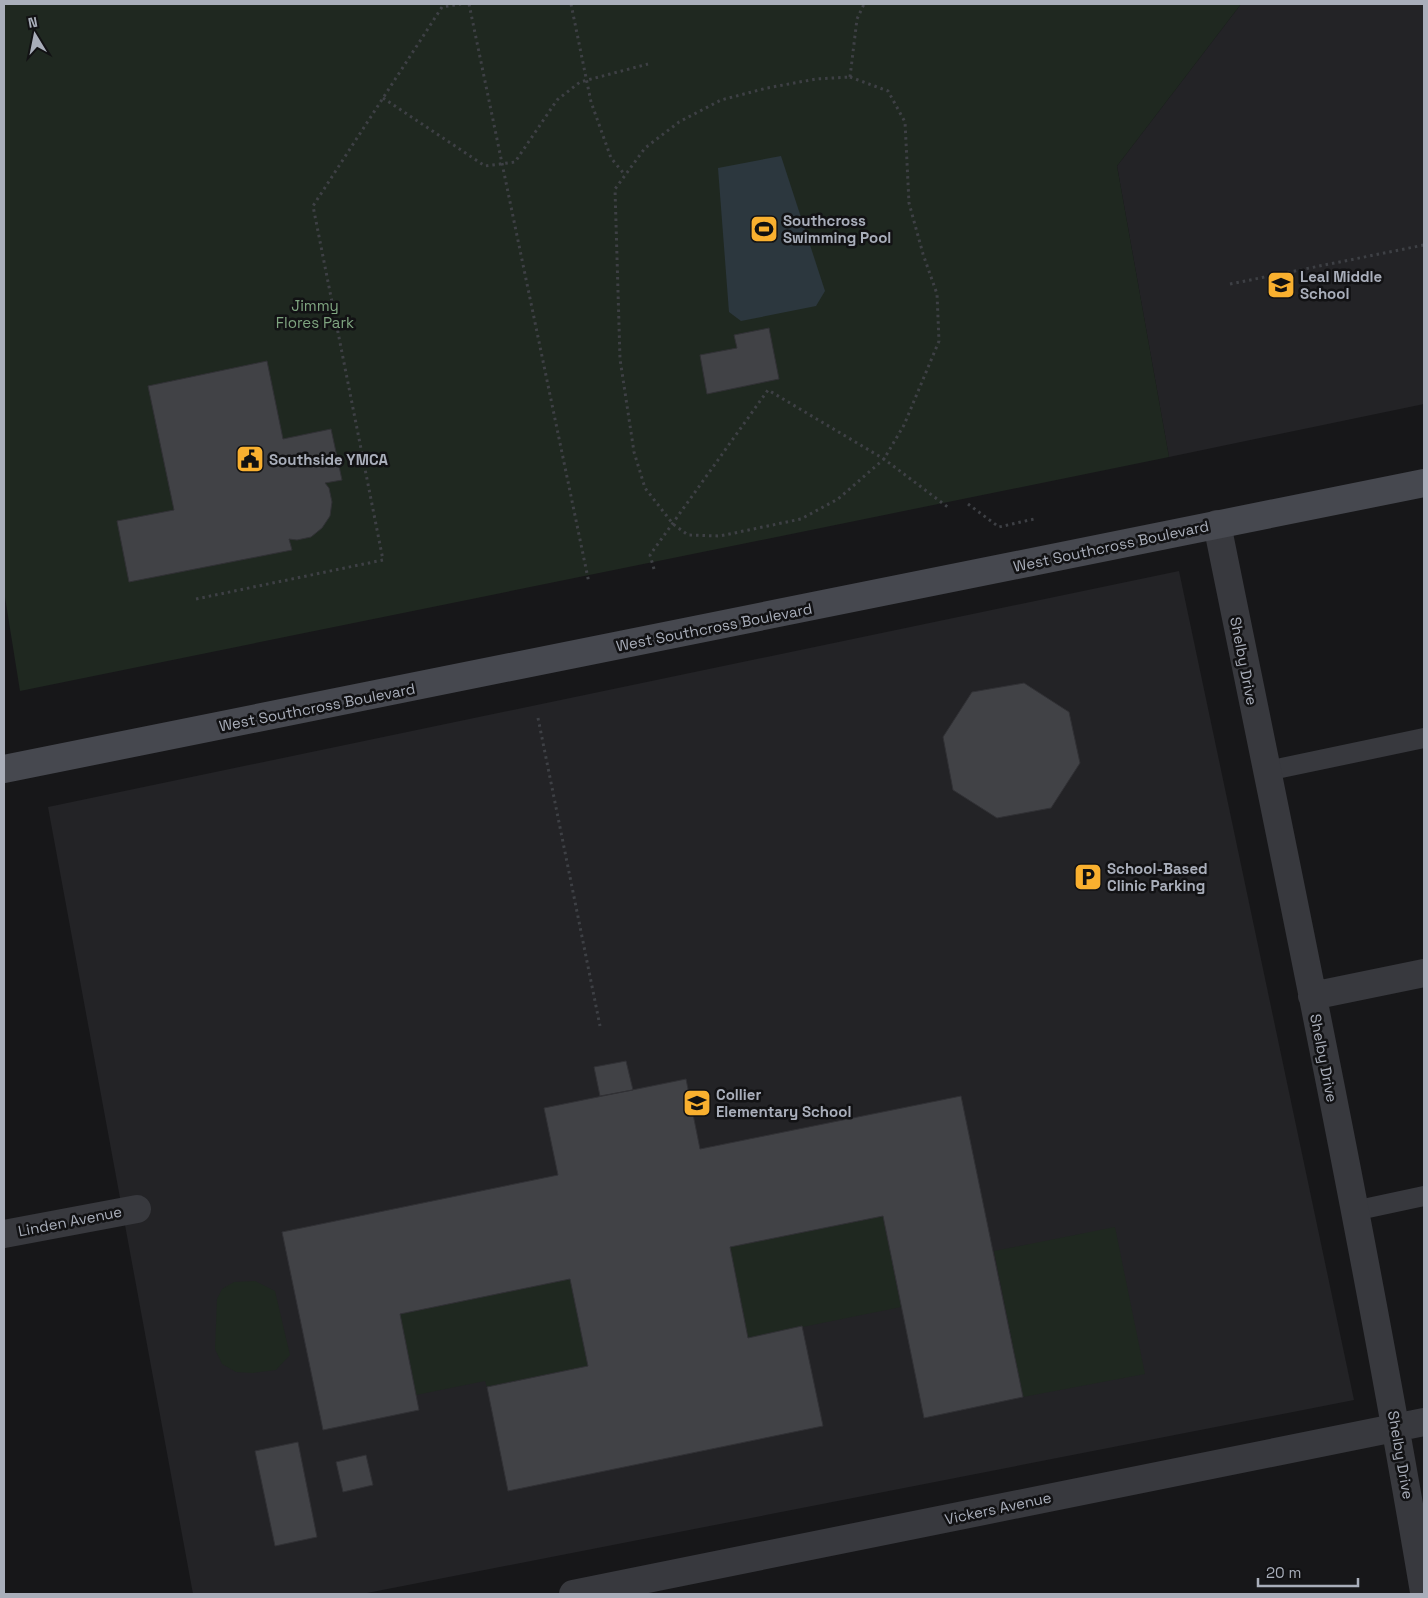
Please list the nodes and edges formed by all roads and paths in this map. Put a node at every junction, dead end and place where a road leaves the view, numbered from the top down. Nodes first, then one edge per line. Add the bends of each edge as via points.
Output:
1 (461, 4) edge
2 (469, 4) edge
3 (571, 4) edge
4 (864, 4) edge
5 (648, 64) dead end
6 (850, 77) junction
7 (586, 80) junction
8 (383, 98) junction
9 (502, 164) junction
10 (625, 175) junction
11 (1424, 245) edge
12 (1230, 284) dead end
13 (884, 460) junction
14 (1424, 483) edge
15 (968, 504) dead end
16 (948, 508) dead end
17 (1034, 519) dead end
18 (673, 524) junction
19 (1217, 524) junction
20 (654, 570) dead end
21 (589, 583) dead end
22 (196, 599) dead end
23 (538, 718) dead end
24 (1424, 738) edge
25 (4, 769) edge
26 (1267, 771) junction
27 (1424, 972) edge
28 (1312, 996) junction
29 (600, 1026) dead end
30 (1424, 1196) edge
31 (137, 1209) dead end
32 (1354, 1211) junction
33 (4, 1234) edge
34 (1424, 1422) edge
35 (1396, 1427) junction
36 (1424, 1592) edge
37 (573, 1594) edge

1 - 8 path via 442,7
2 - 9 path
3 - 7 path
4 - 6 path via 857,19
5 - 7 path
6 - 10 path via 816,79 721,100 679,122 645,148
6 - 13 path via 888,92 905,122 909,203 936,294 939,341 904,425
7 - 9 path via 557,100 515,162
7 - 10 path via 611,158
8 - 9 path via 485,166
8 - 22 path via 313,206 383,560
9 - 21 path
10 - 18 path via 616,189 620,359 634,452 645,488
11 - 12 path
13 - 16 path
13 - 18 path via 838,499 801,519 720,536 688,535
13 - 18 path via 768,390
14 - 19 main road, West Southcross Boulevard
15 - 17 path via 999,527
18 - 20 path via 650,555
19 - 25 main road, West Southcross Boulevard
19 - 26 street, Shelby Drive
23 - 29 path
24 - 26 lane
26 - 28 street, Shelby Drive
27 - 28 street
28 - 32 street, Shelby Drive
30 - 32 lane
31 - 33 street, Linden Avenue
32 - 35 street, Shelby Drive
34 - 35 street, Vickers Avenue
35 - 36 street, Shelby Drive
35 - 37 street, Vickers Avenue

